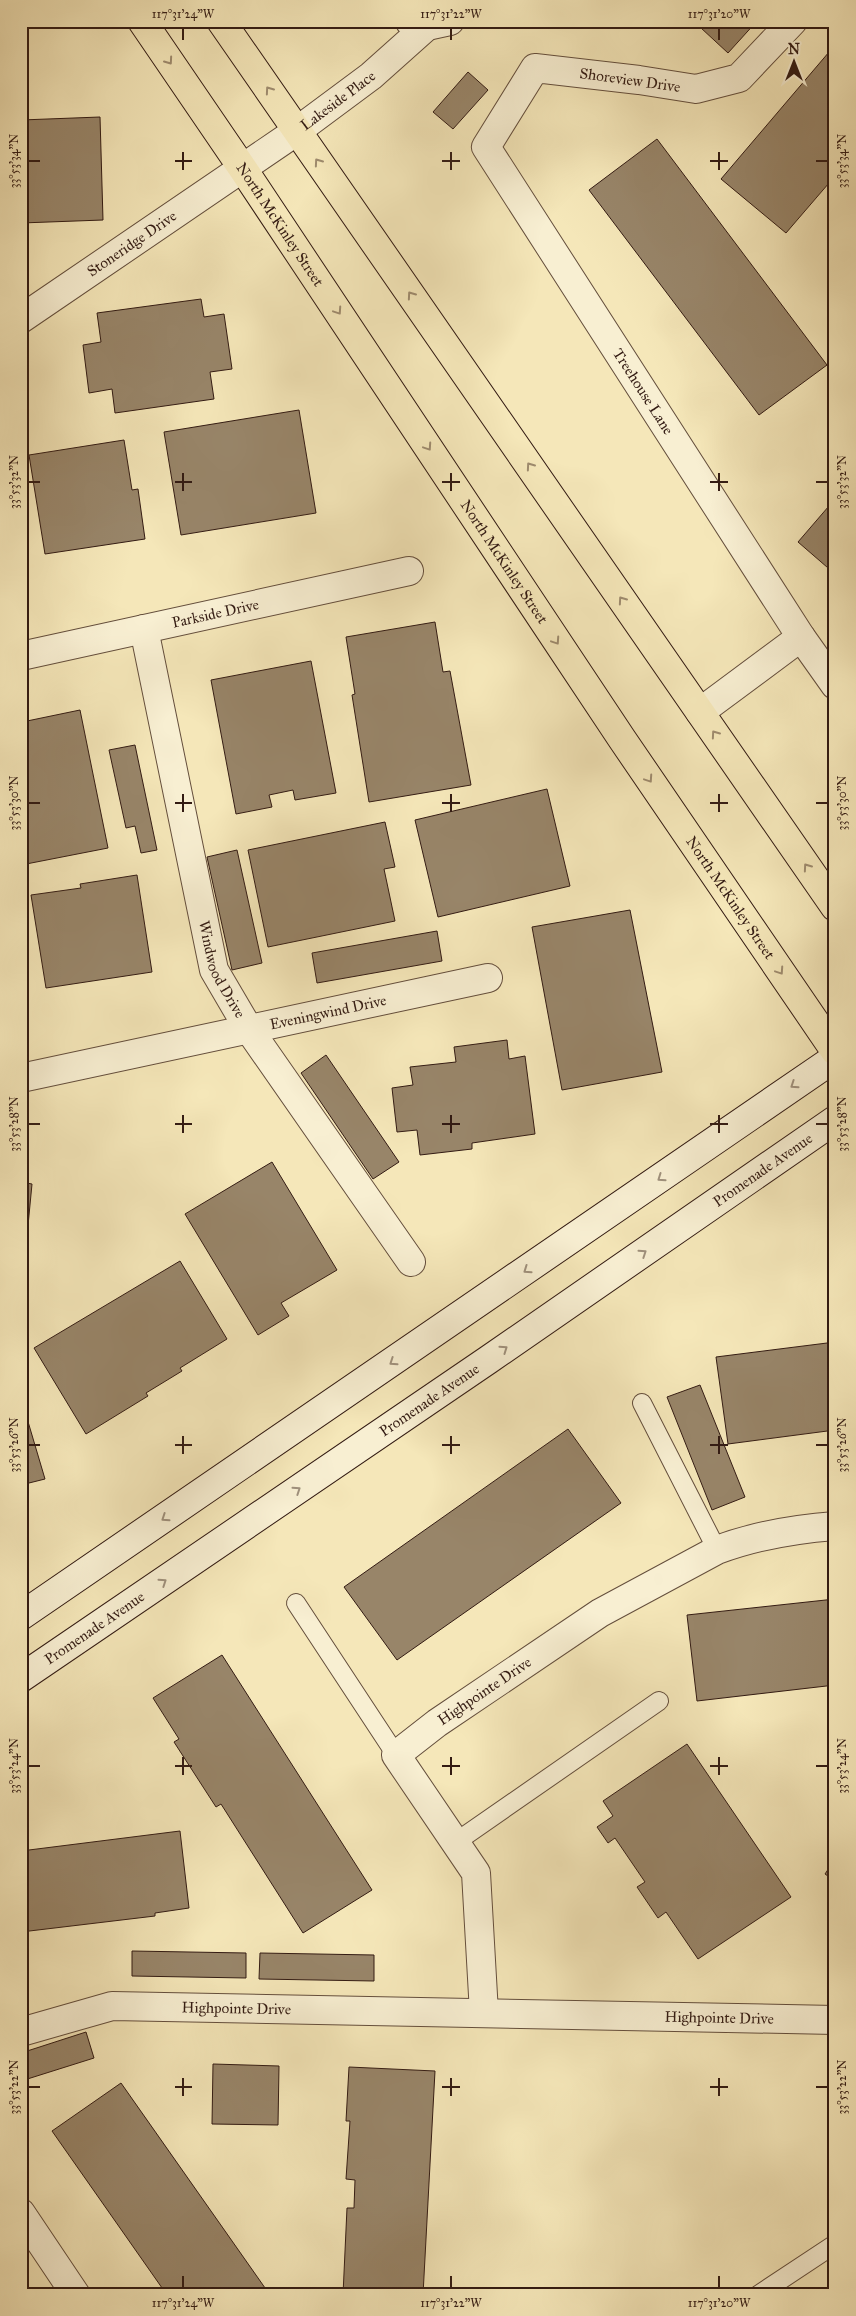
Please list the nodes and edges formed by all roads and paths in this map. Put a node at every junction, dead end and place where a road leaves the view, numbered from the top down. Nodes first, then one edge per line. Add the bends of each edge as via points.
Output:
1 (142, 21) edge
2 (221, 21) edge
3 (793, 21) edge
4 (428, 23) edge
5 (297, 131) junction
6 (486, 147) joint
7 (243, 169) junction
8 (21, 318) edge
9 (409, 571) dead end
10 (144, 629) junction
11 (801, 637) junction
12 (21, 656) edge
13 (835, 686) edge
14 (700, 712) junction
15 (835, 907) edge
16 (488, 978) dead end
17 (248, 1028) junction
18 (835, 1051) edge
19 (835, 1058) edge
20 (21, 1078) edge
21 (835, 1120) edge
22 (411, 1262) dead end
23 (642, 1403) dead end
24 (835, 1526) edge
25 (717, 1550) junction
26 (296, 1603) dead end
27 (21, 1616) edge
28 (21, 1678) edge
29 (659, 1701) dead end
30 (396, 1754) junction
31 (456, 1842) junction
32 (484, 2013) junction
33 (835, 2020) edge
34 (21, 2032) edge
35 (21, 2213) edge
36 (835, 2244) edge
37 (76, 2295) edge
38 (758, 2295) edge

1 -> 7 main road, North McKinley Street
5 -> 2 main road
3 - 6 street, Shoreview Drive via 739,78 696,89 535,68
4 - 5 street, Lakeside Place via 371,76
5 - 7 street, Lakeside Place
14 -> 5 main road
6 - 11 street, Treehouse Lane
7 - 8 street, Stoneridge Drive
7 -> 18 main road, North McKinley Street via 622,739
9 - 10 street, Parkside Drive
10 - 12 street, Parkside Drive
10 - 17 street, Windwood Drive via 214,970
11 - 13 street, Treehouse Lane
11 - 14 street
15 -> 14 main road
16 - 17 street, Eveningwind Drive
17 - 20 street, Eveningwind Drive
17 - 22 street, Windwood Drive
19 -> 27 street
28 -> 21 street, Promenade Avenue
23 - 25 lane
24 - 25 street, Highpointe Drive via 802,1530
25 - 30 street, Highpointe Drive via 600,1613
26 - 30 lane
29 - 31 lane
30 - 31 street
31 - 32 street via 476,1873
32 - 33 street, Highpointe Drive
32 - 34 street, Highpointe Drive via 112,2006
35 - 37 street
36 - 38 lane

